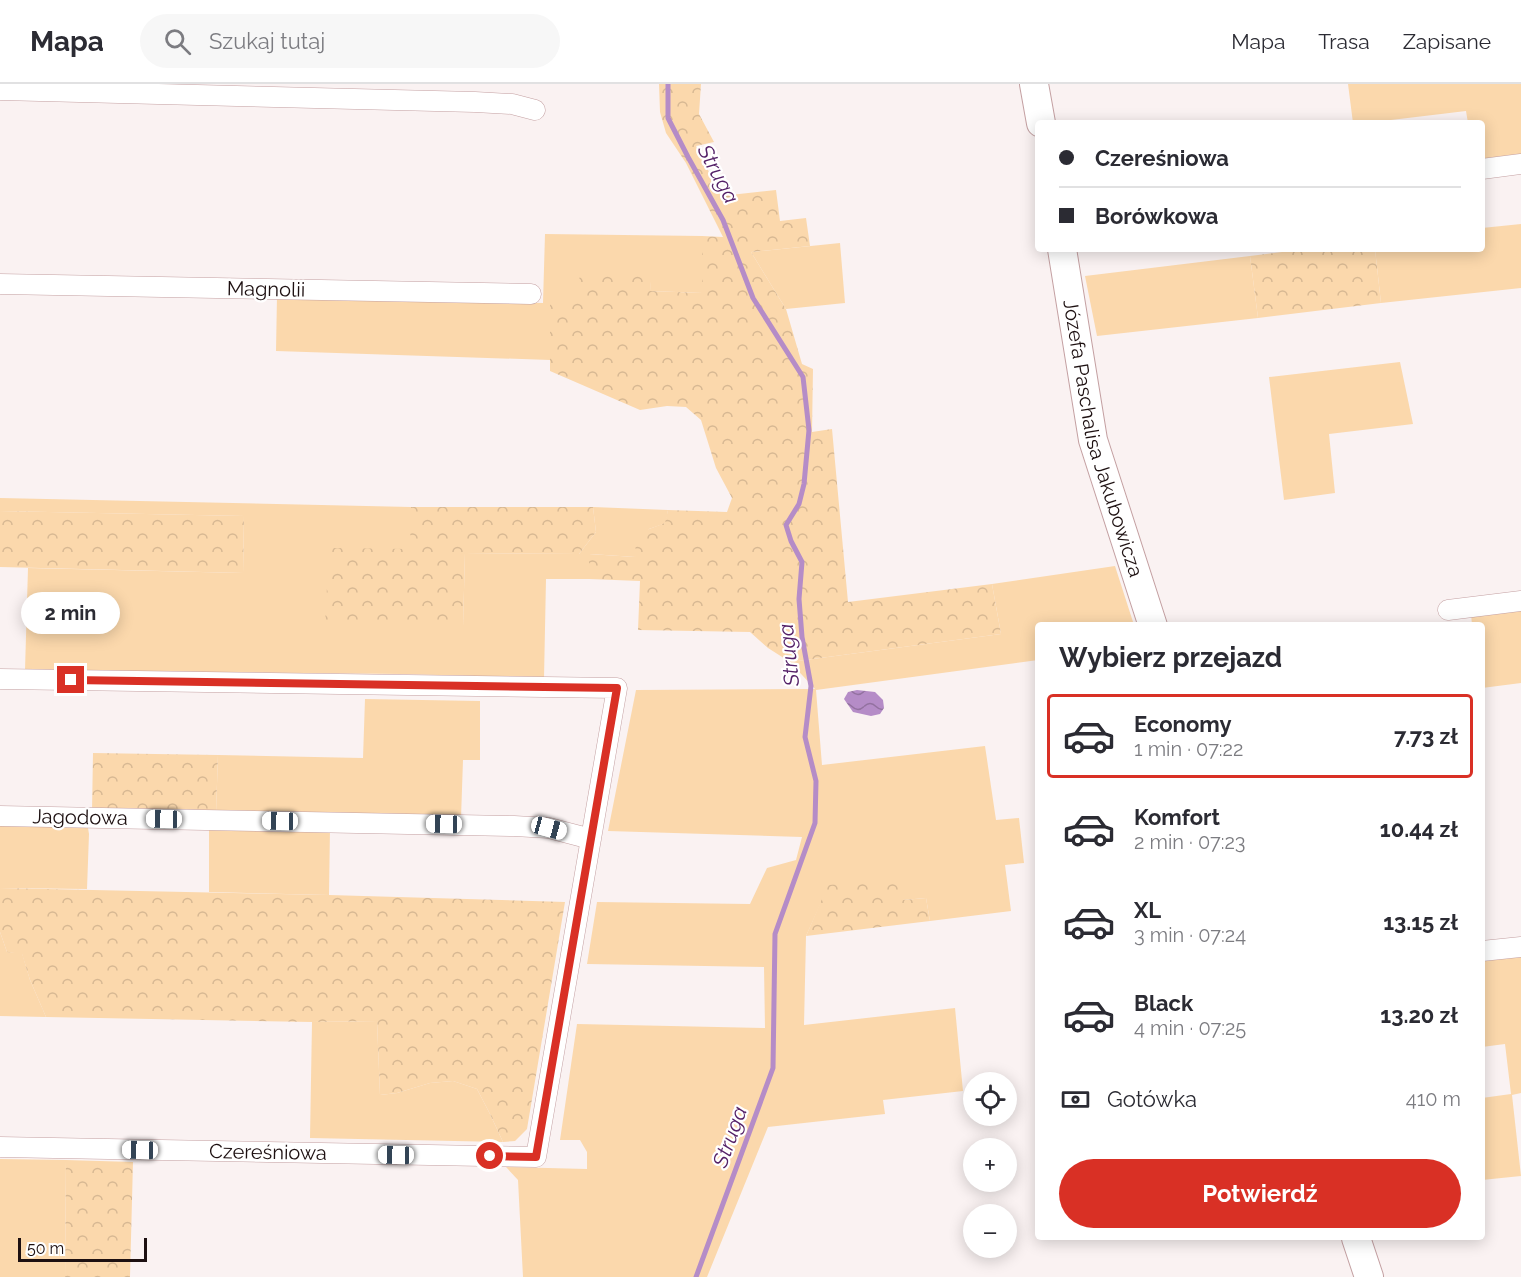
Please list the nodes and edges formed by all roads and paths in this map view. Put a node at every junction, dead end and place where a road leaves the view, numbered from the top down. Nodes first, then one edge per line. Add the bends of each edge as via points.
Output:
1 (1034, 84) edge
2 (0, 90) edge
3 (535, 110) dead end
4 (1040, 120) edge
5 (1521, 164) edge
6 (1485, 169) edge
7 (1062, 252) edge
8 (0, 284) edge
9 (531, 294) dead end
10 (1521, 602) edge
11 (1448, 610) dead end
12 (1152, 622) edge
13 (0, 679) edge
14 (0, 816) edge
15 (591, 839) junction
16 (1521, 947) edge
17 (1485, 951) edge
18 (0, 1147) edge
19 (1357, 1240) edge
20 (1369, 1277) edge

1 - 4 street
2 - 3 street via 475,102
5 - 6 street
7 - 12 street, Józefa Paschalisa Jakubowicza via 1093,440
8 - 9 street, Magnolii
10 - 11 street
13 - 15 street via 617,688
14 - 15 street, Jagodowa via 514,826 549,828
15 - 18 street, Czereśniowa via 536,1157
16 - 17 street
19 - 20 street

